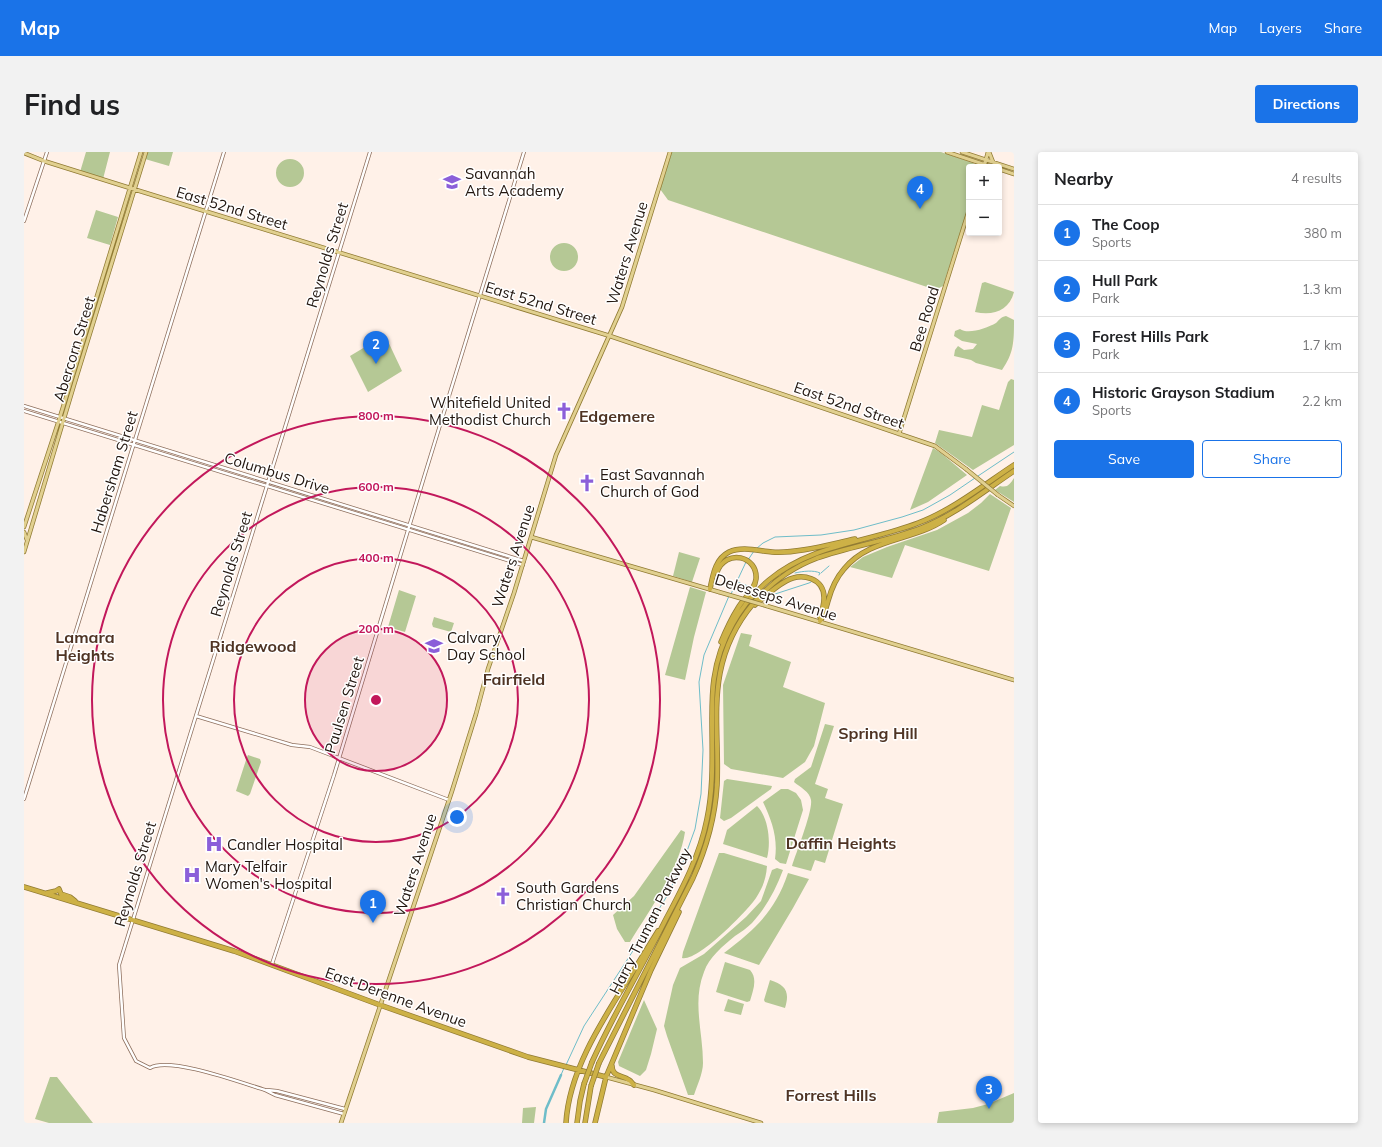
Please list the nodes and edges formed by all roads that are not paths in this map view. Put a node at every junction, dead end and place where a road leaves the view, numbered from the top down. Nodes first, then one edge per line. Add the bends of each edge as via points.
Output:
1 (47, 152) edge
2 (141, 152) edge
3 (146, 152) edge
4 (224, 152) edge
5 (370, 152) edge
6 (524, 152) edge
7 (670, 152) edge
8 (947, 152) edge
9 (962, 152) edge
10 (989, 152) edge
11 (24, 153) edge
12 (986, 160) junction
13 (44, 161) junction
14 (974, 161) junction
15 (993, 162) junction
16 (976, 164) edge
17 (980, 164) edge
18 (985, 164) edge
19 (1014, 169) edge
20 (1002, 170) edge
21 (1014, 174) edge
22 (130, 188) junction
23 (135, 189) junction
24 (206, 211) junction
25 (966, 219) edge
26 (24, 221) edge
27 (339, 252) junction
28 (480, 296) junction
29 (610, 336) junction
30 (24, 406) edge
31 (24, 410) edge
32 (60, 416) junction
33 (65, 418) junction
34 (58, 421) junction
35 (63, 422) junction
36 (898, 434) junction
37 (135, 440) junction
38 (134, 444) junction
39 (1014, 465) edge
40 (1014, 471) edge
41 (268, 481) junction
42 (267, 486) junction
43 (961, 506) junction
44 (1014, 506) edge
45 (24, 526) edge
46 (409, 527) junction
47 (24, 532) edge
48 (889, 532) junction
49 (30, 533) junction
50 (531, 537) junction
51 (27, 542) junction
52 (24, 552) edge
53 (523, 563) junction
54 (710, 589) junction
55 (820, 622) junction
56 (738, 626) junction
57 (714, 679) junction
58 (1014, 680) edge
59 (196, 716) junction
60 (340, 758) junction
61 (24, 799) edge
62 (448, 800) junction
63 (703, 854) junction
64 (24, 887) edge
65 (46, 893) junction
66 (77, 903) junction
67 (674, 905) junction
68 (132, 920) junction
69 (272, 964) junction
70 (380, 1005) junction
71 (612, 1065) junction
72 (579, 1070) junction
73 (606, 1078) junction
74 (634, 1085) junction
75 (265, 1090) junction
76 (346, 1109) junction
77 (344, 1114) junction
78 (341, 1123) edge
79 (566, 1123) edge
80 (577, 1123) edge
81 (585, 1123) edge
82 (594, 1123) edge
83 (761, 1123) edge

1 - 13 street
2 - 22 main road, Abercorn Street
3 - 23 main road, Abercorn Street
4 - 24 street, Habersham Street
5 - 27 street, Reynolds Street
6 - 28 street, Paulsen Street
7 - 29 main road, Waters Avenue via 632,278
8 - 14 main road
9 - 12 main road
10 - 12 main road
10 - 15 main road
11 - 13 main road, East 52nd Street
12 - 15 main road
12 - 18 main road
13 - 22 main road, East 52nd Street
13 - 26 street
14 - 16 main road
14 - 17 main road
15 - 19 main road
20 - 21 main road
22 - 23 main road, East 52nd Street
22 - 32 main road, Abercorn Street
23 - 24 main road, East 52nd Street
23 - 33 main road, Abercorn Street
24 - 27 main road, East 52nd Street
24 - 37 street, Habersham Street
25 - 36 main road, Bee Road
27 - 28 main road, East 52nd Street
27 - 41 street, Reynolds Street
28 - 29 main road, East 52nd Street
28 - 46 street, Paulsen Street
29 - 36 main road, East 52nd Street
29 - 50 main road, Waters Avenue via 556,455
30 - 32 street, Columbus Drive
31 - 34 street, Columbus Drive
32 - 33 street, Columbus Drive
32 - 34 main road, Abercorn Street
33 - 35 main road, Abercorn Street
33 - 37 street, Columbus Drive
34 - 35 street, Columbus Drive
34 - 45 main road, Abercorn Street
35 - 38 street, Columbus Drive
35 - 49 main road, Abercorn Street
36 - 44 main road, East 52nd Street, bridge via 935,446
37 - 38 street, Habersham Street
37 - 41 street, Columbus Drive
38 - 42 street, Columbus Drive
38 - 61 street, Habersham Street
39 - 48 highway, Harry Truman Parkway via 939,514 920,523
40 - 43 highway, Harry Truman Parkway
41 - 42 street, Reynolds Street
41 - 46 street, Columbus Drive
42 - 46 street, Columbus Drive
42 - 59 street, Reynolds Street
43 - 55 highway via 939,523 870,548 852,560 835,581
43 - 56 highway, Harry Truman Parkway via 938,521 921,528 824,556 800,566 764,591
45 - 49 main road
46 - 53 street, Columbus Drive
46 - 60 street, Paulsen Street
47 - 51 main road
48 - 54 highway via 785,553 744,550 730,552 718,562
48 - 57 highway, Harry Truman Parkway via 814,554 790,565 767,581 749,600 733,623 722,648
49 - 51 main road, Abercorn Street
50 - 53 main road, Waters Avenue
50 - 54 main road, Delesseps Avenue
51 - 52 main road, Abercorn Street
53 - 62 main road, Waters Avenue
54 - 55 main road, Delesseps Avenue, bridge
54 - 57 highway via 722,562 730,558 739,558 752,566 756,582 729,623 717,656
55 - 56 highway via 824,592 816,581 804,576 786,581 770,592 754,606
55 - 58 main road, Delesseps Avenue
56 - 63 highway, Harry Truman Parkway via 727,649 720,675 716,795
57 - 67 highway, Harry Truman Parkway via 712,780 708,816 694,865
59 - 60 street via 292,745 310,747
59 - 68 street, Reynolds Street
60 - 62 street
60 - 69 street, Paulsen Street
62 - 70 main road, Waters Avenue
63 - 71 highway via 688,895 651,970
63 - 81 highway, Harry Truman Parkway, bridge via 600,1063 591,1086
64 - 65 highway, East Derenne Avenue
65 - 66 highway, East Derenne Avenue
65 - 66 highway via 59,889 62,894
66 - 68 highway, East Derenne Avenue
67 - 72 highway via 598,1028
67 - 80 highway, Harry Truman Parkway, bridge via 592,1062 584,1084
68 - 69 highway, East Derenne Avenue
68 - 75 street, Reynolds Street via 119,965 124,1038 136,1061 150,1068 155,1065 181,1066
69 - 70 highway, East Derenne Avenue
70 - 72 highway, East Derenne Avenue via 506,1050
70 - 76 main road, Waters Avenue
71 - 73 highway
71 - 74 highway via 614,1074
72 - 73 highway, East Derenne Avenue
72 - 79 highway via 569,1102
73 - 74 main road, East Derenne Avenue
73 - 82 highway
74 - 83 main road, East Derenne Avenue
75 - 76 street
75 - 77 street
76 - 77 main road, Waters Avenue
77 - 78 main road, Waters Avenue

